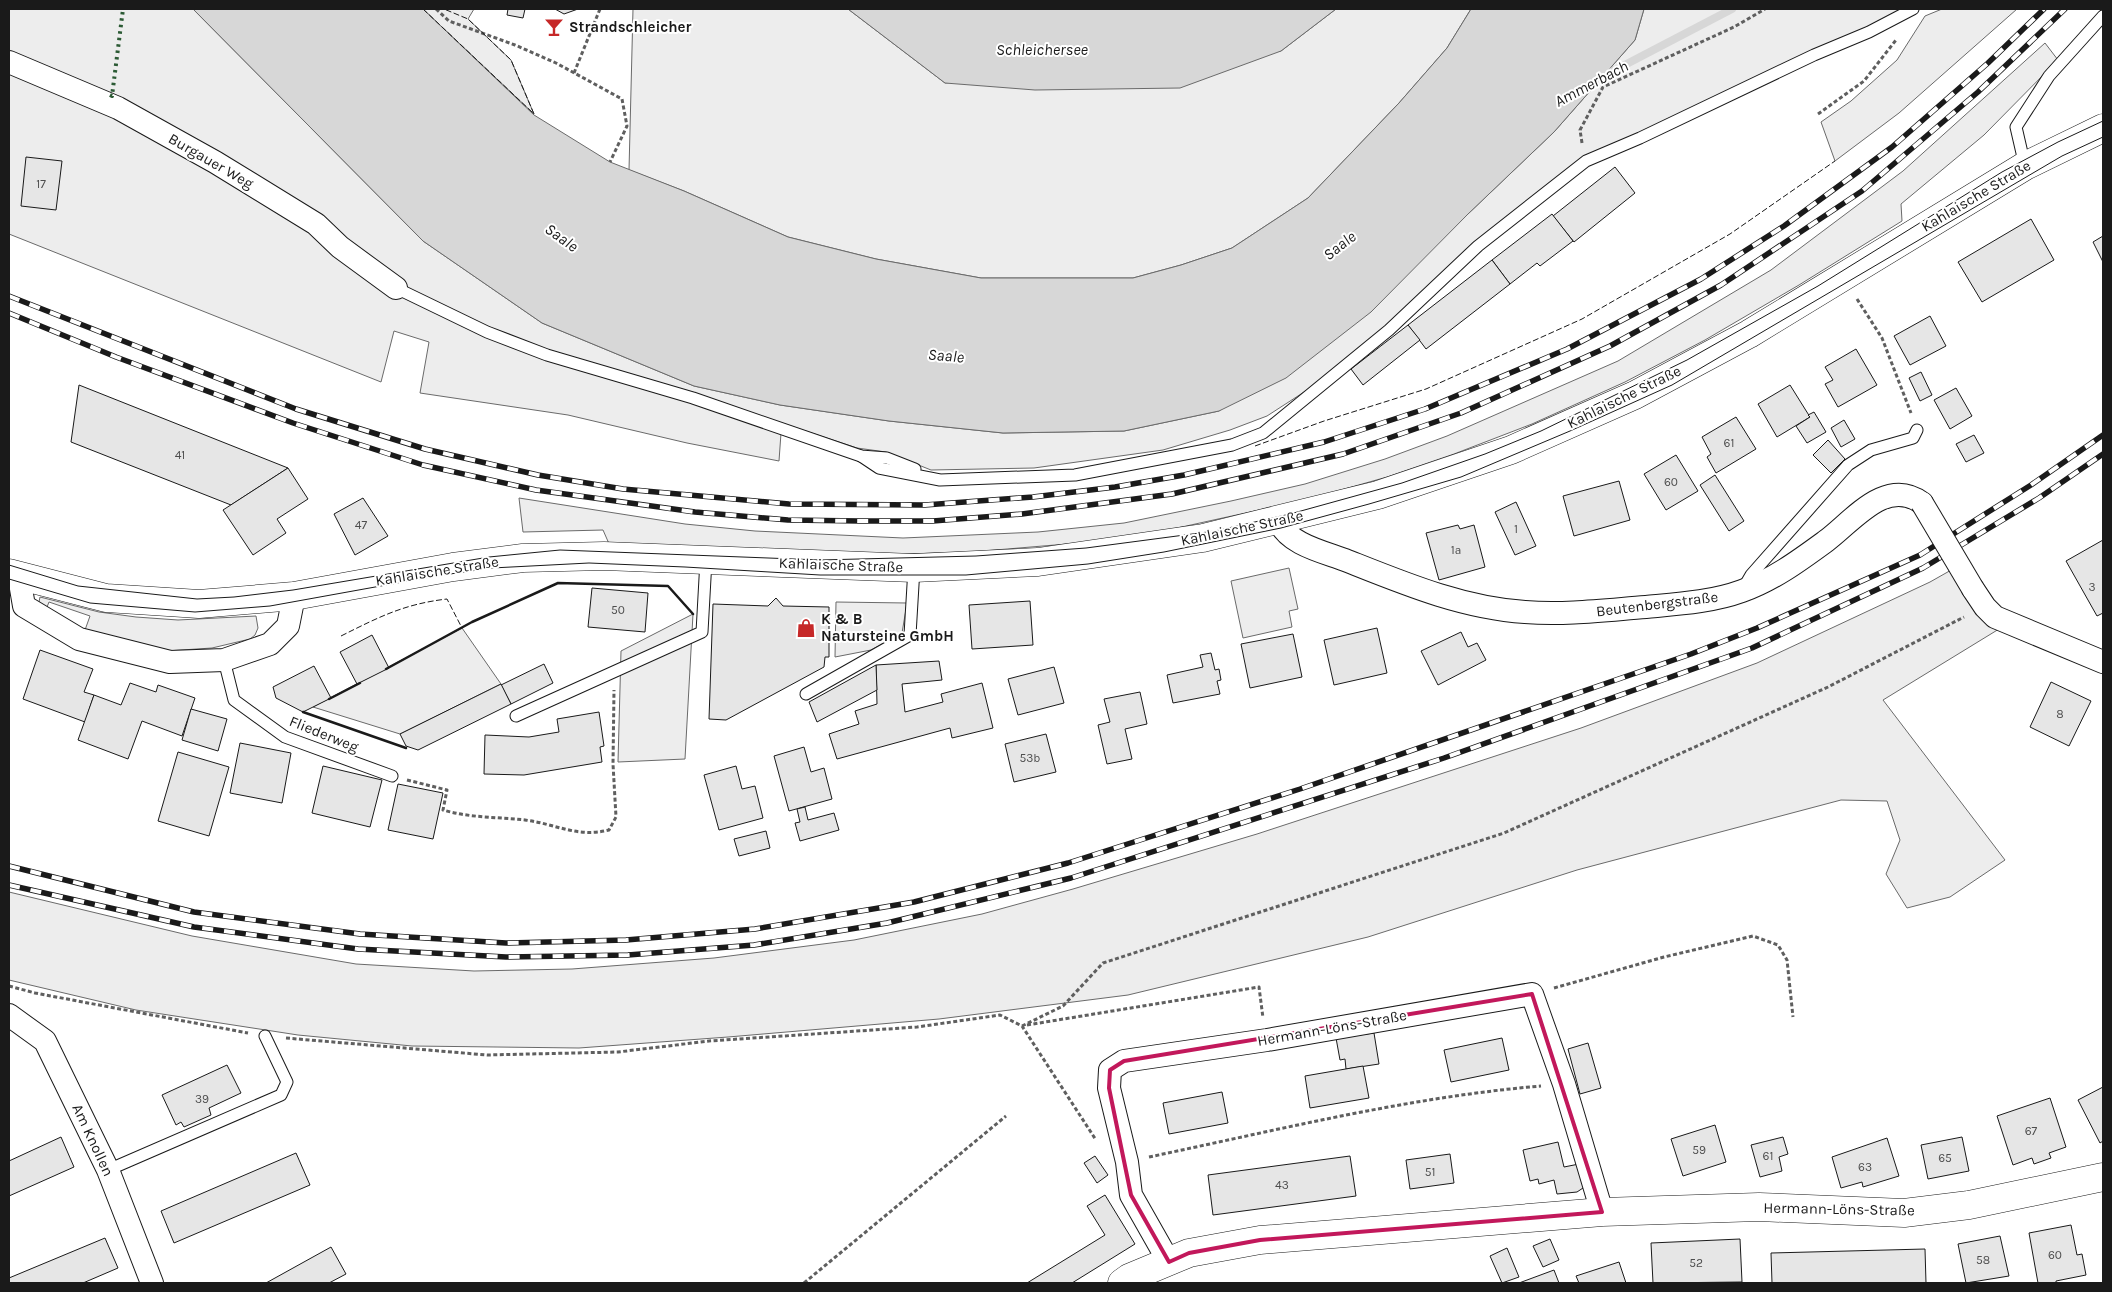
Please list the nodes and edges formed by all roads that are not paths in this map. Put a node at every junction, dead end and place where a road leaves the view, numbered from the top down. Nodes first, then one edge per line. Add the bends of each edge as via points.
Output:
1 (1913, 9) edge
2 (2103, 16) edge
3 (9, 62) edge
4 (2103, 128) edge
5 (2025, 166) junction
6 (396, 288) joint
7 (1917, 430) road end
8 (1279, 521) junction
9 (706, 560) junction
10 (914, 568) junction
11 (14, 575) edge
12 (1740, 592) junction
13 (294, 596) junction
14 (2099, 656) edge
15 (224, 660) junction
16 (806, 694) dead end
17 (516, 716) dead end
18 (392, 776) road end
19 (9, 1015) edge
20 (265, 1036) dead end
21 (108, 1170) junction
22 (2103, 1177) edge
23 (1602, 1212) junction
24 (1169, 1262) junction
25 (152, 1283) edge
26 (1122, 1283) edge

1 - 6 lane via 1870,32 1586,160 1478,246 1389,330 1263,433 1232,445 1075,475 940,480 887,458 861,456 693,398 547,354 487,332
2 - 5 lane via 2049,76 2016,127
3 - 6 street, Burgauer Weg via 118,108 215,162 316,224 340,247
4 - 5 main road, Kahlaische Straße
5 - 8 main road, Kahlaische Straße via 1749,334 1635,395 1511,450 1378,495
7 - 12 lane via 1913,438 1871,450 1848,464
8 - 10 main road, Kahlaische Straße via 1203,538 1038,562
8 - 12 street, Beutenbergstraße via 1281,528 1292,538 1368,570 1453,600 1500,608 1547,613 1594,611 1708,600
9 - 10 main road, Kahlaische Straße
9 - 13 main road, Kahlaische Straße via 604,556 523,558 453,567
9 - 17 lane via 702,632
10 - 16 lane via 910,635
11 - 13 main road, Kahlaische Straße via 106,598 190,604
11 - 15 street, Kahlaische Straße via 24,606 79,639 170,662
12 - 14 street, Beutenbergstraße, bridge via 1785,570 1877,501 1907,496 1922,503 1979,598 1995,617
13 - 15 street, Kahlaische Straße via 288,626 270,644
15 - 18 lane, Fliederweg via 234,700 285,737
19 - 21 street, Am Knollen via 45,1041
20 - 21 lane via 287,1082 281,1095
21 - 25 street, Am Knollen
22 - 23 main road, Hermann-Löns-Straße via 1968,1205 1904,1213 1758,1207
23 - 24 main road, Hermann-Löns-Straße via 1260,1240 1189,1253
23 - 24 street, Hermann-Löns-Straße via 1564,1084 1532,994 1124,1062 1110,1070 1109,1088 1127,1162 1131,1195
24 - 26 main road, Hermann-Löns-Straße

